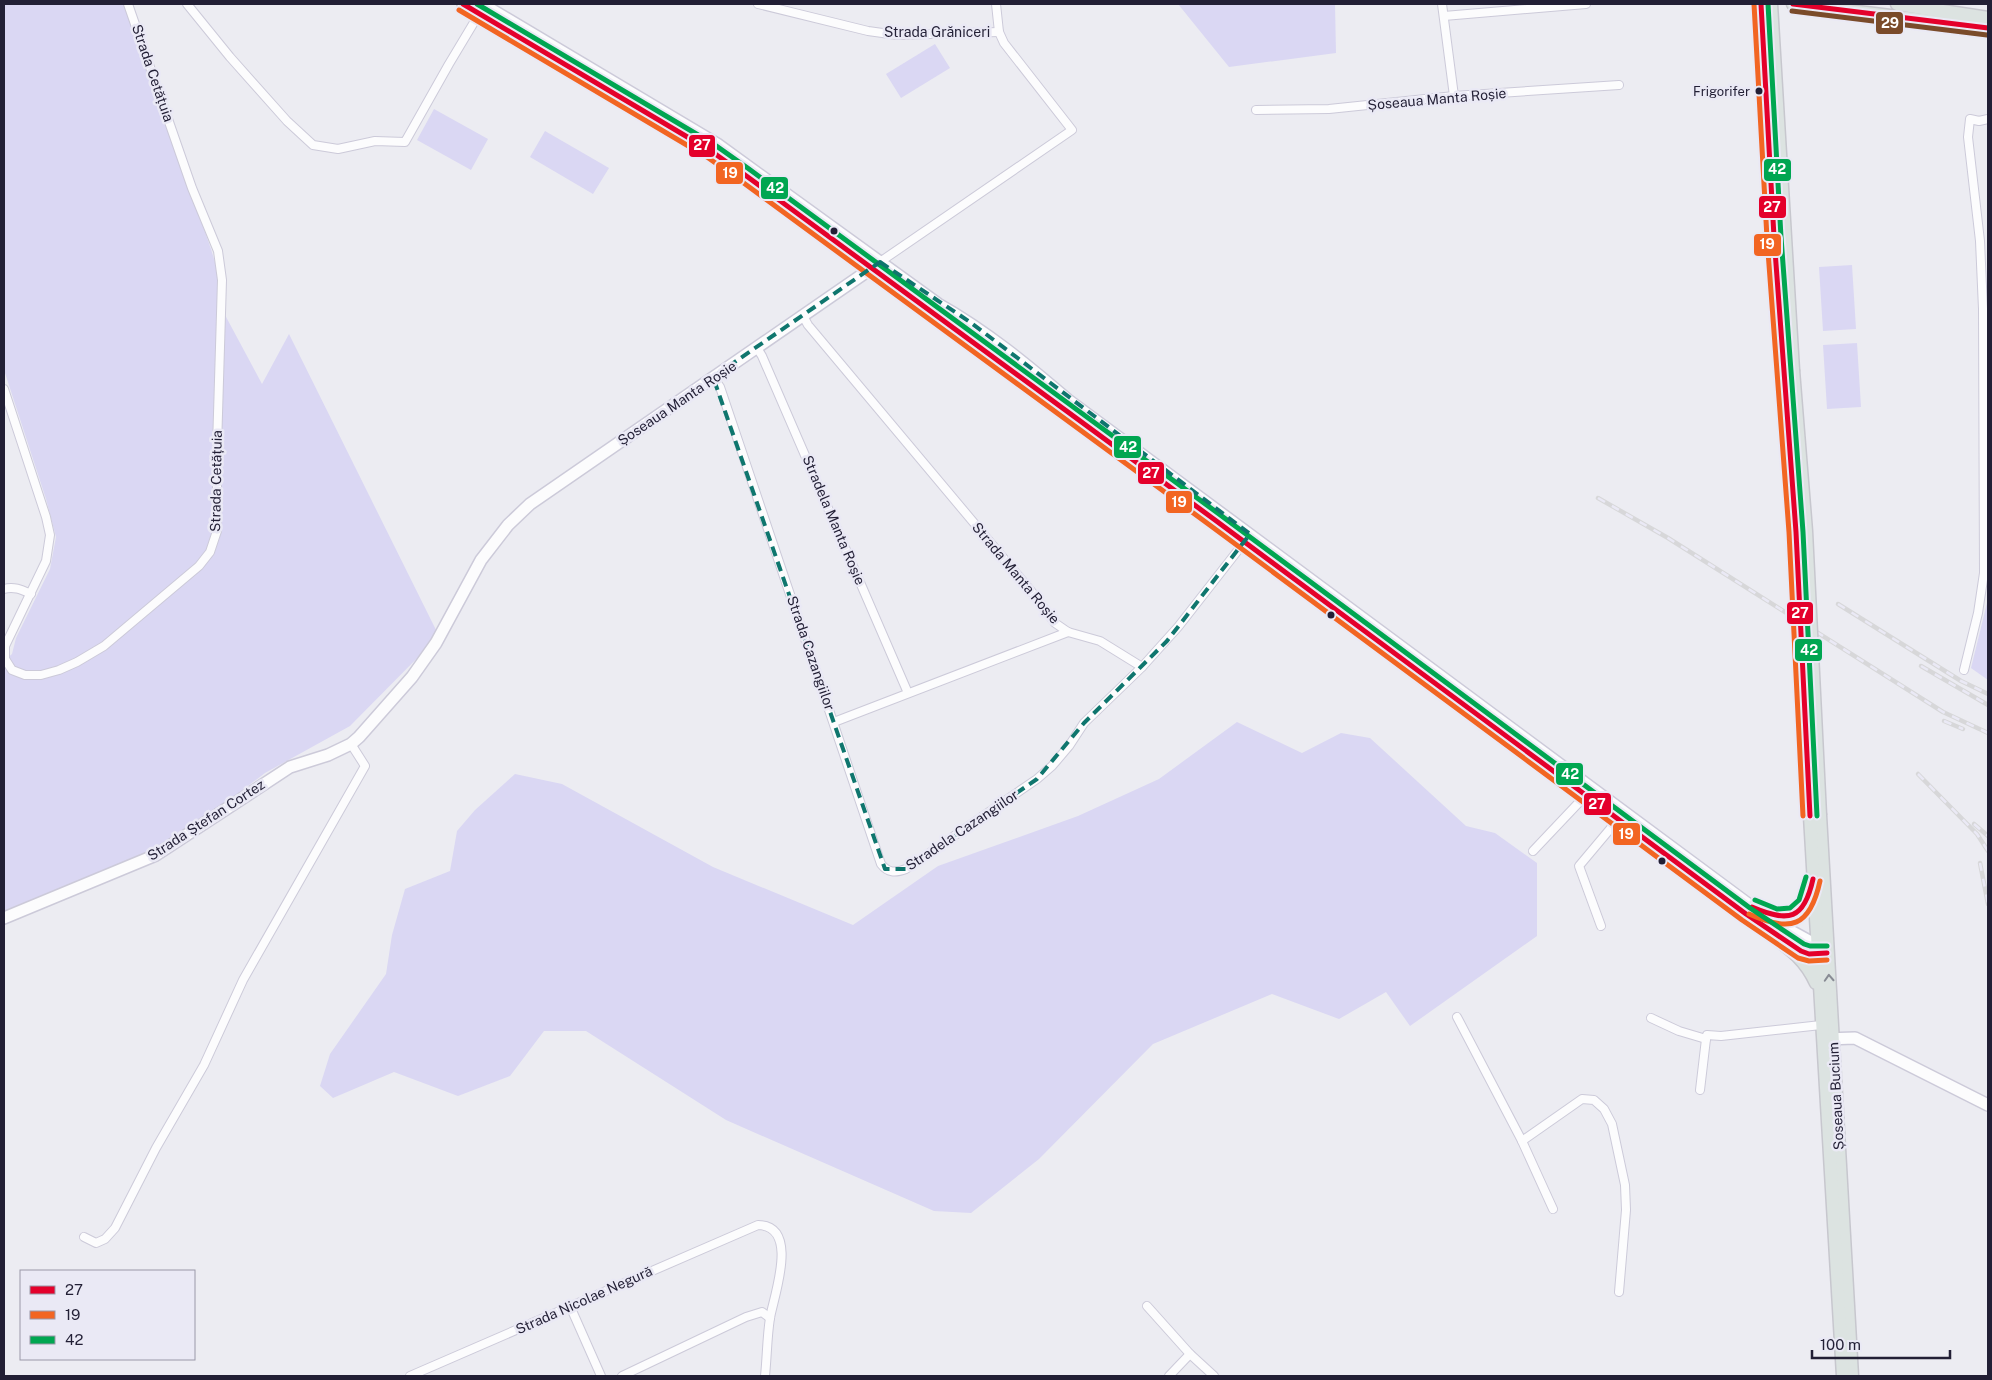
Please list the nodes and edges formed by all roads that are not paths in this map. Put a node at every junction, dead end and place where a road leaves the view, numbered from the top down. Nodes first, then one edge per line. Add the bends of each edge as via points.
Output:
1 (128, 4) edge
2 (187, 4) edge
3 (463, 4) edge
4 (758, 4) edge
5 (996, 4) edge
6 (1442, 4) edge
7 (1586, 4) edge
8 (1765, 4) edge
9 (1779, 4) edge
10 (1793, 4) edge
11 (1898, 4) edge
12 (481, 9) edge
13 (1444, 16) junction
14 (1988, 18) edge
15 (1988, 28) edge
16 (999, 32) junction
17 (1619, 85) dead end
18 (1454, 96) junction
19 (1256, 110) dead end
20 (1988, 119) edge
21 (1072, 130) joint
22 (876, 265) junction
23 (802, 316) junction
24 (757, 348) junction
25 (714, 378) junction
26 (4, 389) edge
27 (1247, 538) junction
28 (4, 589) edge
29 (31, 594) junction
30 (1068, 632) junction
31 (1142, 667) junction
32 (1964, 670) dead end
33 (908, 693) junction
34 (834, 722) junction
35 (351, 744) junction
36 (1586, 795) junction
37 (1621, 816) junction
38 (1815, 816) junction
39 (1533, 851) dead end
40 (1814, 879) junction
41 (1749, 910) junction
42 (4, 918) edge
43 (1601, 926) dead end
44 (1822, 947) junction
45 (1820, 990) junction
46 (1457, 1017) dead end
47 (1651, 1018) dead end
48 (1821, 1024) junction
49 (1706, 1039) junction
50 (1827, 1039) junction
51 (1700, 1090) dead end
52 (1988, 1104) edge
53 (1522, 1141) junction
54 (1553, 1209) dead end
55 (84, 1237) dead end
56 (1618, 1292) dead end
57 (570, 1306) junction
58 (1147, 1306) dead end
59 (770, 1318) junction
60 (1189, 1356) junction
61 (410, 1376) edge
62 (601, 1376) edge
63 (622, 1376) edge
64 (765, 1376) edge
65 (1169, 1376) edge
66 (1214, 1376) edge
67 (1843, 1376) edge
68 (1852, 1376) edge

1 - 29 street, Strada Cetățuia via 192,188 218,251 222,289 218,378 218,531 210,552 199,566 104,646 59,670 41,675 25,675 12,670 5,659 5,646
2 - 12 street via 230,58 288,121 313,145 338,149 375,141 405,142
3 - 12 main road
4 - 16 street, Strada Grăniceri via 896,35
5 - 16 street, Strada Grăniceri
6 - 13 street
7 - 13 street
8 - 9 main road
8 - 38 main road, bridge
10 - 15 main road
11 - 14 main road
12 - 22 main road via 711,151
13 - 18 street
16 - 21 street, Strada Grăniceri via 1004,43
17 - 18 street, Șoseaua Manta Roșie
18 - 19 street, Șoseaua Manta Roșie via 1329,109
20 - 32 street via 1970,119 1968,137 1980,241 1983,309 1984,563 1978,613
21 - 22 street, Șoseaua Manta Roșie
22 - 23 main road, Șoseaua Manta Roșie
22 - 27 main road
23 - 24 main road, Șoseaua Manta Roșie
23 - 30 street, Strada Manta Roșie via 1055,623
24 - 25 main road, Șoseaua Manta Roșie
24 - 33 street, Stradela Manta Roșie
25 - 34 street, Strada Cazangiilor via 723,396
25 - 35 main road, Șoseaua Manta Roșie via 530,504 508,525 481,560 436,643 412,677
26 - 29 street, Strada Cetățuia via 50,535 46,561
27 - 31 street via 1167,641
27 - 36 main road
27 - 37 main road
28 - 29 street via 19,588
30 - 31 street, Strada Manta Roșie via 1100,641
30 - 33 street, Strada Cazangiilor
31 - 34 street, Stradela Cazangiilor via 1084,723 1063,753 1037,779 898,872 891,872 881,864
33 - 34 street, Strada Cazangiilor
35 - 42 main road, Strada Ștefan Cortez via 290,766 156,855
35 - 55 street via 365,766 243,980 204,1065 115,1228 96,1243
36 - 37 main road
36 - 39 street
37 - 41 main road
37 - 43 street via 1579,866
38 - 40 main road, Șoseaua Bucium
38 - 44 main road, Șoseaua Bucium
40 - 41 main road via 1804,908 1796,915 1785,918
40 - 44 main road, Șoseaua Bucium
41 - 44 main road
41 - 45 main road via 1757,926 1803,960
44 - 45 main road, Șoseaua Bucium
50 -> 44 main road, Șoseaua Bucium
45 - 48 main road, Șoseaua Bucium
46 - 53 street
47 - 49 street
48 - 49 street via 1707,1035
48 - 50 main road, Șoseaua Bucium
49 - 51 street
50 - 52 main road via 1855,1038
50 - 67 main road, Șoseaua Bucium
50 - 68 main road, Șoseaua Bucium
53 - 54 street
53 - 56 street via 1582,1099 1594,1100 1604,1109 1612,1124 1626,1185
57 - 59 street, Strada Nicolae Negură via 758,1224 773,1229 782,1250 780,1277
57 - 61 street, Strada Nicolae Negură
57 - 62 street
58 - 60 street
59 - 63 street via 762,1312 746,1317
59 - 64 street
60 - 65 street
60 - 66 street

